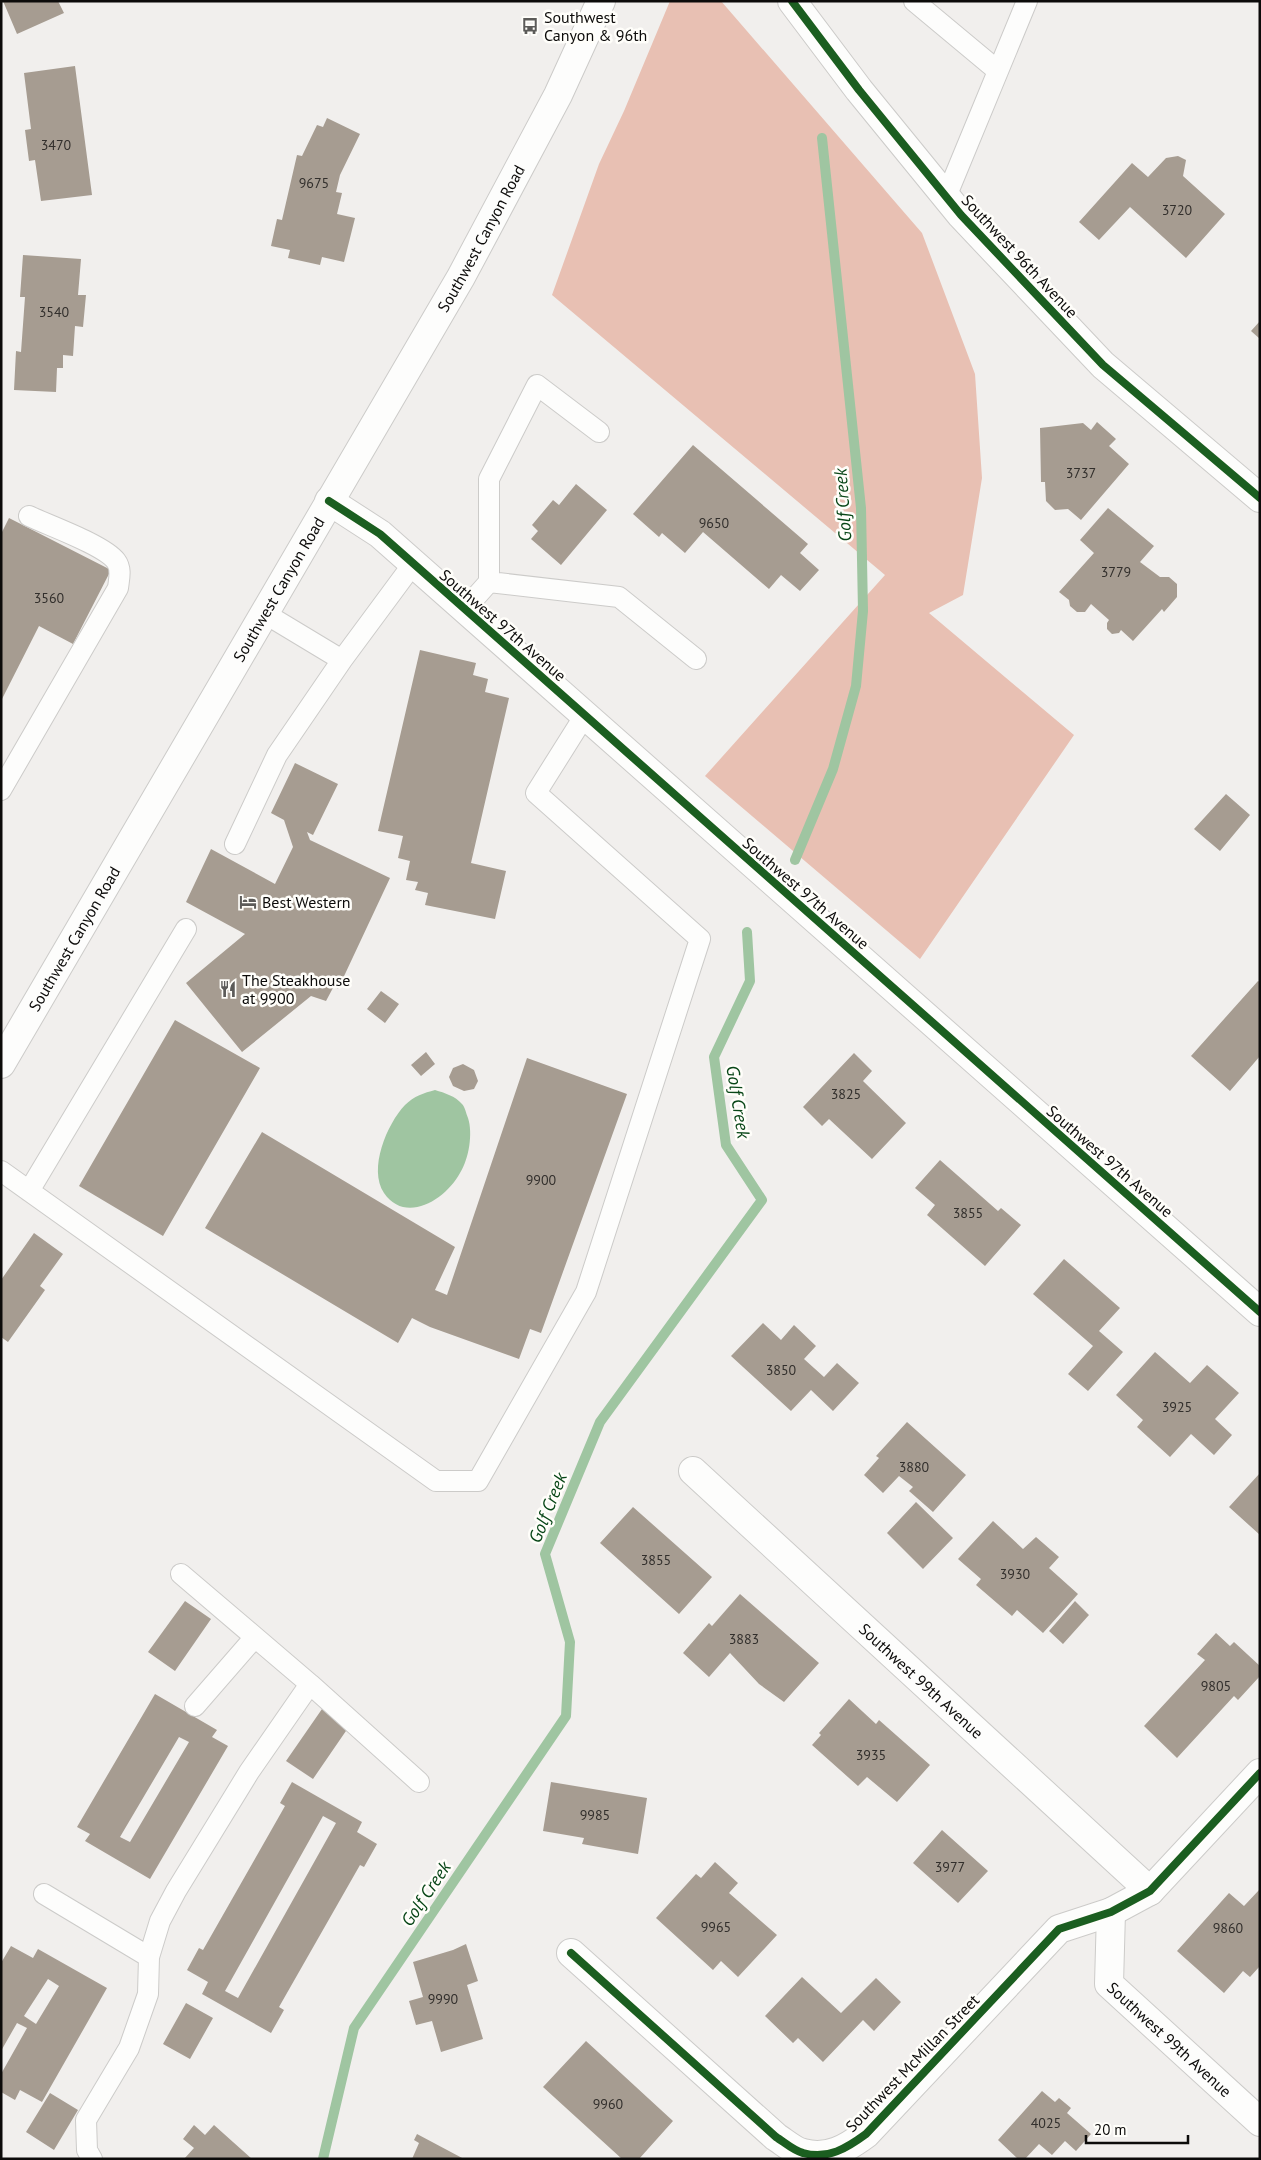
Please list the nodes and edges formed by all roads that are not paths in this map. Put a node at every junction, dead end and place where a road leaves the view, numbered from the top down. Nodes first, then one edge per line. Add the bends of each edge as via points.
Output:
1 (601, 1) edge
2 (792, 1) edge
3 (914, 1) edge
4 (1027, 1) edge
5 (998, 72) junction
6 (946, 197) junction
7 (599, 432) dead end
8 (1260, 498) edge
9 (330, 501) junction
10 (29, 516) dead end
11 (413, 564) junction
12 (489, 582) junction
13 (465, 609) junction
14 (264, 613) junction
15 (696, 659) dead end
16 (342, 660) junction
17 (585, 715) junction
18 (1, 790) edge
19 (235, 844) dead end
20 (186, 930) dead end
21 (1, 1064) edge
22 (1, 1171) edge
23 (29, 1191) junction
24 (1260, 1312) edge
25 (693, 1471) dead end
26 (180, 1574) dead end
27 (255, 1637) junction
28 (310, 1684) junction
29 (195, 1706) dead end
30 (1260, 1773) edge
31 (419, 1782) dead end
32 (1150, 1891) junction
33 (44, 1894) dead end
34 (1110, 1912) junction
35 (572, 1953) dead end
36 (149, 1957) junction
37 (1260, 2122) edge
38 (850, 2153) edge
39 (92, 2159) edge

1 - 9 street, Southwest Canyon Road via 558,95 506,196
2 - 6 street, Southwest 96th Avenue
3 - 5 lane
4 - 5 lane
5 - 6 lane
6 - 8 street, Southwest 96th Avenue via 1103,364
7 - 12 lane via 537,385 489,480
9 - 11 street, Southwest 97th Avenue via 370,527
9 - 14 street, Southwest Canyon Road
10 - 18 lane via 98,547 116,561 120,572 118,588
11 - 13 street, Southwest 97th Avenue
11 - 16 lane
12 - 13 lane
12 - 15 lane via 619,597
13 - 17 street, Southwest 97th Avenue
14 - 16 lane
14 - 21 street, Southwest Canyon Road
16 - 19 lane via 277,755
17 - 23 lane via 536,792 700,939 586,1292 478,1481 436,1481
17 - 24 street, Southwest 97th Avenue
20 - 23 lane
22 - 23 lane
25 - 32 street, Southwest 99th Avenue
26 - 27 lane
27 - 28 lane
27 - 29 lane
28 - 31 lane
28 - 36 lane via 249,1772 176,1891 160,1921
30 - 32 street, Southwest McMillan Street
32 - 34 street, Southwest McMillan Street
33 - 36 lane
34 - 37 street, Southwest 99th Avenue via 1109,1984
34 - 38 street, Southwest McMillan Street via 1059,1929
35 - 38 street, Southwest McMillan Street via 776,2137 802,2153 827,2156
36 - 39 lane via 148,1994 129,2048 86,2120 87,2150

